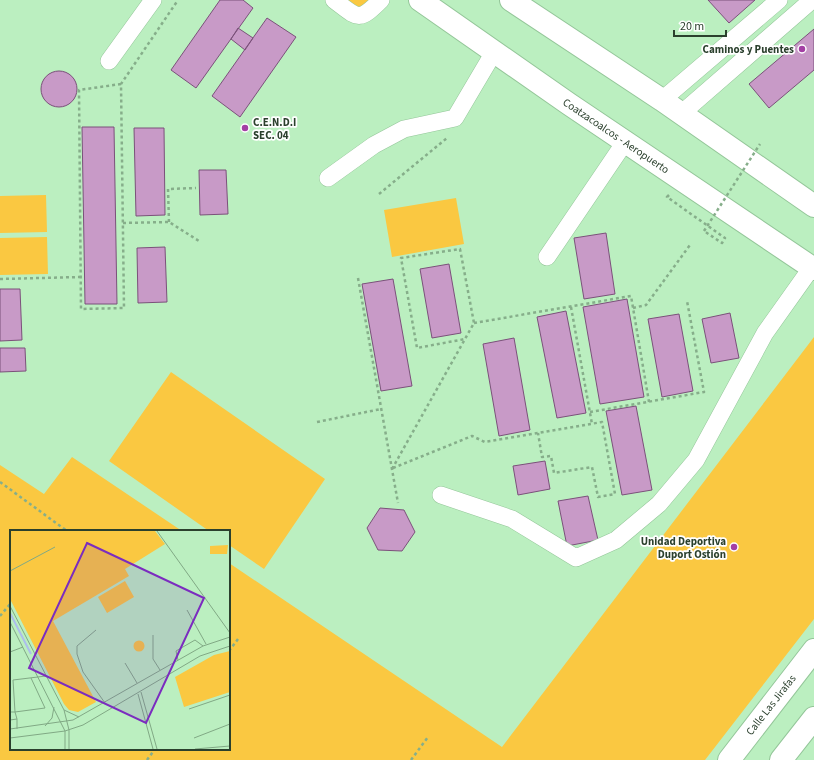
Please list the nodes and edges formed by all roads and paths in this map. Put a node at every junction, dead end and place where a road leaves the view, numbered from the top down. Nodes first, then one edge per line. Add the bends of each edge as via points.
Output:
1 (153, 0) edge
2 (178, 0) edge
3 (334, 0) edge
4 (381, 0) edge
5 (420, 0) edge
6 (511, 0) edge
7 (780, 0) edge
8 (812, 0) edge
9 (494, 52) junction
10 (109, 61) dead end
11 (121, 84) junction
12 (662, 100) junction
13 (682, 113) junction
14 (455, 118) junction
15 (625, 142) junction
16 (760, 144) dead end
17 (328, 178) dead end
18 (196, 188) dead end
19 (379, 194) dead end
20 (667, 197) dead end
21 (814, 206) edge
22 (169, 222) junction
23 (123, 223) junction
24 (199, 241) dead end
25 (690, 245) dead end
26 (547, 256) dead end
27 (813, 268) edge
28 (81, 277) junction
29 (358, 278) dead end
30 (0, 279) edge
31 (688, 301) dead end
32 (571, 307) junction
33 (633, 308) junction
34 (474, 323) junction
35 (465, 339) junction
36 (649, 402) junction
37 (381, 409) junction
38 (590, 412) junction
39 (317, 422) dead end
40 (592, 424) junction
41 (538, 433) junction
42 (392, 469) junction
43 (0, 482) edge
44 (441, 495) dead end
45 (398, 503) dead end
46 (66, 530) edge
47 (10, 604) edge
48 (0, 616) edge
49 (238, 639) dead end
50 (230, 650) edge
51 (814, 651) edge
52 (814, 718) edge
53 (428, 737) dead end
54 (155, 750) edge
55 (736, 757) edge
56 (147, 760) edge
57 (411, 760) edge
58 (781, 760) edge

1 - 10 street
2 - 11 path
3 - 4 street via 358,16 368,13
5 - 9 main road, Coatzacoalcos - Aeropuerto
6 - 12 main road
7 - 12 street
8 - 13 street
9 - 14 street
9 - 15 main road, Coatzacoalcos - Aeropuerto
11 - 23 path
11 - 28 path via 79,90
12 - 13 main road
13 - 21 main road
14 - 17 street via 404,129 374,145
14 - 19 path via 462,125
15 - 26 street
15 - 27 main road, Coatzacoalcos - Aeropuerto
16 - 20 path, bridge via 704,231 722,243 725,238
18 - 22 path via 168,188
22 - 23 path
22 - 24 path
23 - 28 path via 124,308 81,309
25 - 33 path via 646,305
27 - 44 street via 765,333 696,460 659,504 616,540 576,558 512,519
28 - 30 path
29 - 37 path
31 - 36 path via 704,392
32 - 33 path via 631,296
32 - 34 path
32 - 38 path
33 - 36 path
34 - 35 path
34 - 35 path via 460,249 401,258 417,348
35 - 42 path
36 - 38 path
37 - 39 path
37 - 42 path
38 - 40 path
40 - 41 path
40 - 41 path via 602,422 615,494 598,497 592,467 554,473 551,456 542,458
41 - 42 path via 485,442 472,436
42 - 45 path
43 - 46 path
47 - 48 path
49 - 50 path
51 - 55 main road, Calle Las Jirafas
52 - 58 main road
53 - 57 path
54 - 56 path

